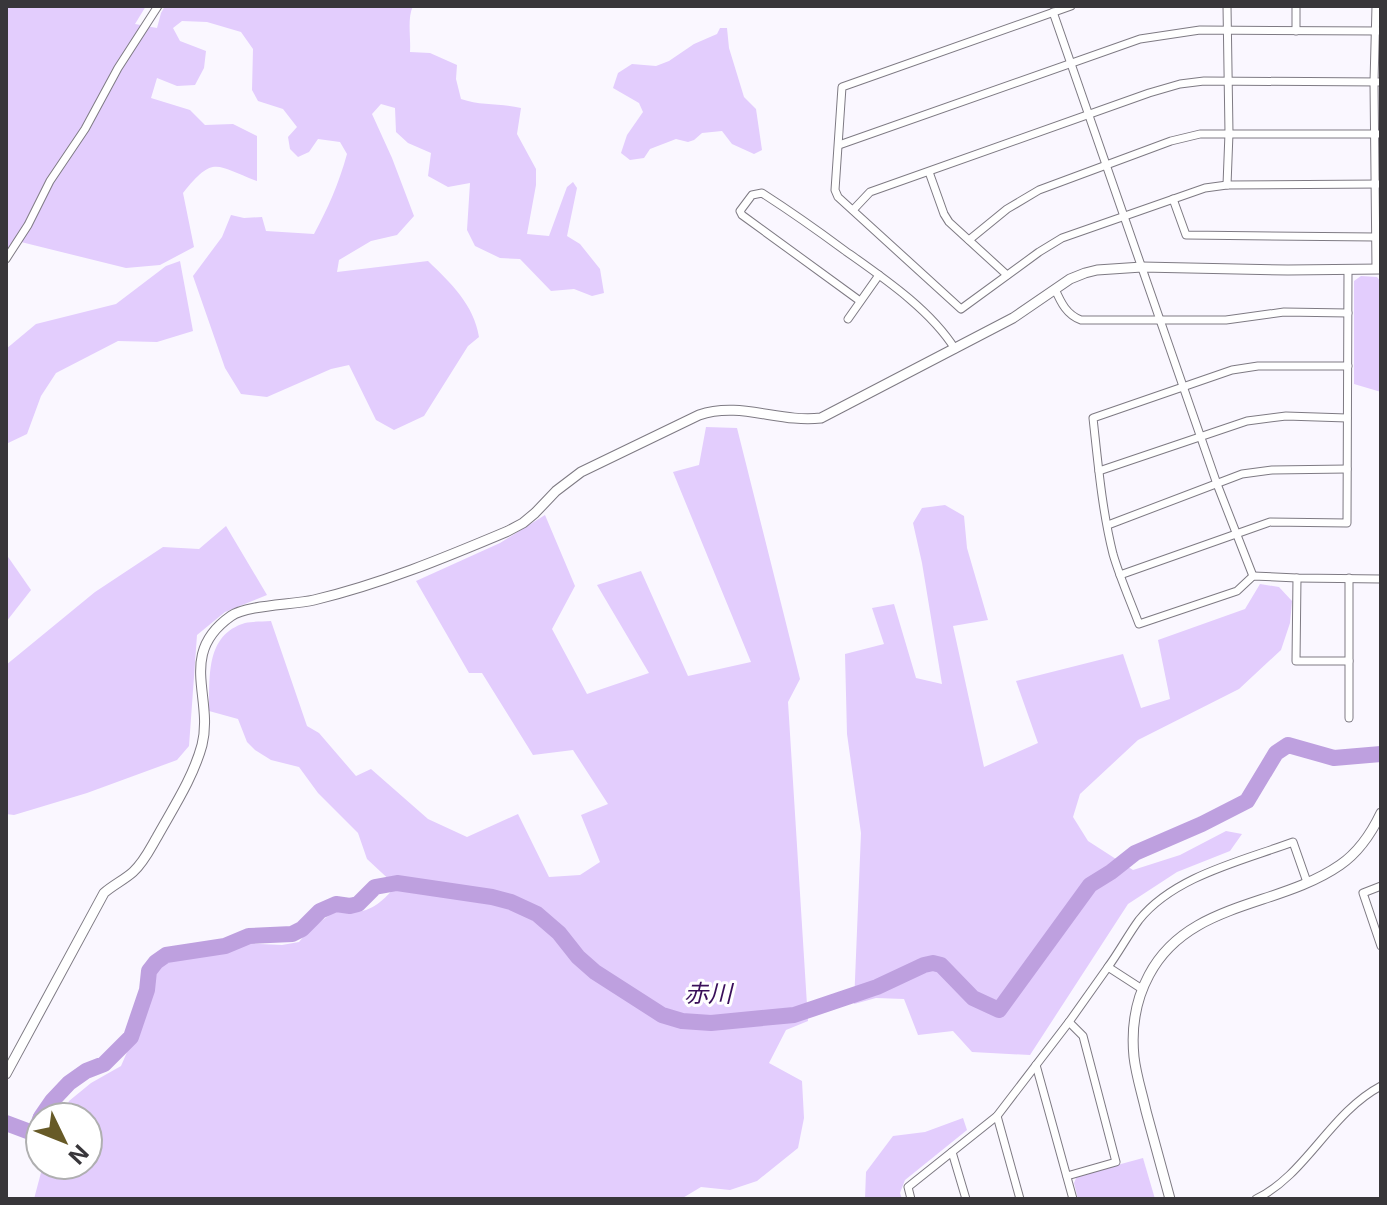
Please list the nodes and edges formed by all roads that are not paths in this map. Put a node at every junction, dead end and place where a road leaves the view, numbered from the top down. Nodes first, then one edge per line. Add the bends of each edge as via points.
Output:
1 (158, 6) edge
2 (1071, 6) edge
3 (1227, 6) edge
4 (1296, 6) edge
5 (1376, 6) edge
6 (1053, 12) junction
7 (1228, 31) junction
8 (1296, 31) junction
9 (1378, 31) edge
10 (1070, 63) junction
11 (1228, 82) junction
12 (1377, 82) edge
13 (1088, 115) junction
14 (1229, 133) junction
15 (1378, 134) edge
16 (839, 145) junction
17 (1106, 166) junction
18 (929, 172) junction
19 (1378, 184) edge
20 (1227, 185) junction
21 (1173, 199) junction
22 (853, 210) junction
23 (1124, 216) junction
24 (1375, 237) junction
25 (969, 240) junction
26 (6, 259) edge
27 (1142, 267) junction
28 (1378, 269) edge
29 (1348, 270) junction
30 (879, 275) junction
31 (1007, 275) junction
32 (1055, 289) junction
33 (860, 301) junction
34 (1348, 313) junction
35 (848, 319) dead end
36 (1161, 320) junction
37 (955, 349) junction
38 (1348, 366) junction
39 (1183, 386) junction
40 (1347, 418) junction
41 (1200, 435) junction
42 (1347, 469) junction
43 (1099, 471) junction
44 (1217, 484) junction
45 (1108, 525) junction
46 (1236, 534) junction
47 (1120, 575) junction
48 (1253, 576) junction
49 (1297, 578) junction
50 (1349, 578) junction
51 (1381, 579) edge
52 (1349, 661) junction
53 (1349, 718) dead end
54 (1381, 813) edge
55 (1307, 882) junction
56 (1381, 886) edge
57 (1380, 942) edge
58 (1108, 967) junction
59 (1142, 989) junction
60 (1069, 1022) junction
61 (1036, 1065) junction
62 (6, 1074) edge
63 (1381, 1086) edge
64 (997, 1116) junction
65 (952, 1152) junction
66 (1067, 1176) junction
67 (911, 1199) edge
68 (966, 1199) edge
69 (1020, 1199) edge
70 (1073, 1199) edge
71 (1170, 1199) edge
72 (1256, 1199) edge

1 - 26 street
2 - 6 street
3 - 7 street
4 - 8 street
5 - 9 street
6 - 10 street
6 - 16 street via 842,87
7 - 8 street
7 - 10 street via 1163,34
7 - 11 street
8 - 9 street
9 - 12 street
10 - 13 street
10 - 16 street
11 - 12 street
11 - 13 street via 1180,84
11 - 14 street
12 - 15 street
13 - 17 street
13 - 18 street
14 - 15 street
14 - 17 street via 1171,141
14 - 20 street
15 - 19 street
16 - 22 street via 835,190
17 - 23 street
17 - 25 street via 1039,190
18 - 22 street via 870,192
18 - 25 street via 944,214
19 - 20 street
19 - 24 street
20 - 21 street
21 - 23 street
21 - 24 street via 1186,235
22 - 31 street via 961,309
23 - 27 street
23 - 31 street via 1062,238
24 - 28 street
25 - 31 street
27 - 29 street
27 - 32 street via 1085,273
27 - 36 street
28 - 29 street
29 - 34 street
30 - 33 street
30 - 33 street via 762,193 752,195 740,211
30 - 37 street via 931,319
32 - 36 street via 1062,304 1081,320
32 - 37 street
33 - 35 street
34 - 36 street
34 - 38 street
36 - 39 street
37 - 62 street via 821,418 711,410 581,472 508,531 398,575 313,600 233,615 213,634 199,663 205,732 177,804 146,858 104,893
38 - 39 street via 1258,366
38 - 40 street
39 - 41 street
39 - 43 street via 1093,418
40 - 41 street via 1268,417
40 - 42 street
41 - 43 street
41 - 44 street
42 - 44 street via 1263,471
42 - 46 street via 1347,523 1270,522
43 - 45 street
44 - 45 street
44 - 46 street
45 - 47 street
46 - 47 street
46 - 48 street
47 - 48 street via 1139,624 1237,591
48 - 49 street
49 - 50 street
49 - 52 street via 1296,661
50 - 51 street
50 - 52 street
52 - 53 street
54 - 55 street via 1360,849
55 - 58 street via 1293,842 1193,879 1141,919
55 - 59 street via 1185,932 1168,946
56 - 57 street via 1363,893
58 - 59 street
58 - 60 street
59 - 71 street via 1134,1021 1134,1060
60 - 61 street
60 - 66 street via 1083,1036 1116,1162
61 - 64 street
61 - 66 street
63 - 72 street via 1356,1101 1281,1182
64 - 65 street
64 - 69 street
65 - 67 street via 908,1187
65 - 68 street
66 - 70 street

